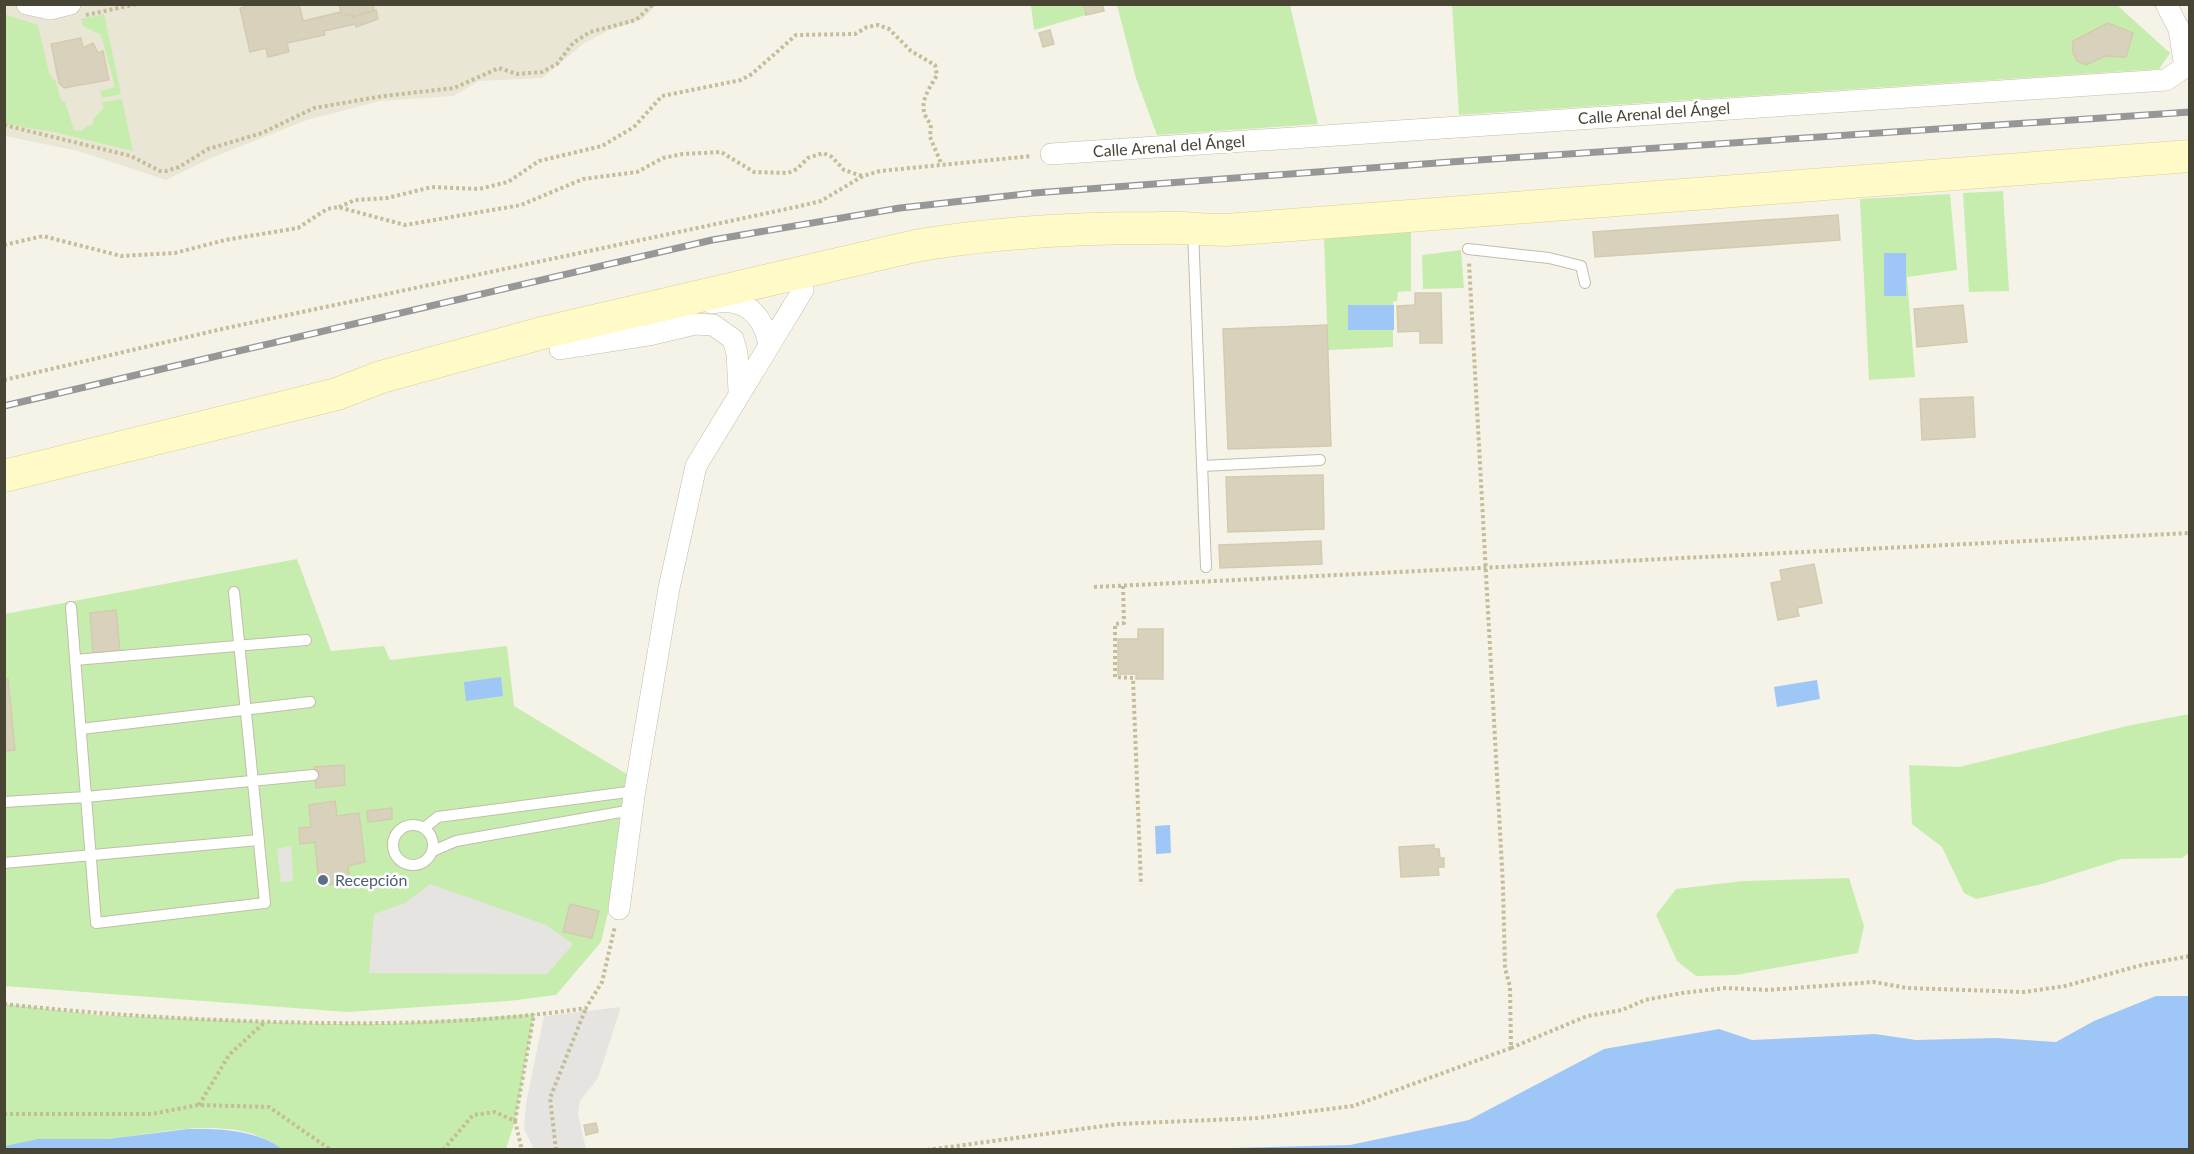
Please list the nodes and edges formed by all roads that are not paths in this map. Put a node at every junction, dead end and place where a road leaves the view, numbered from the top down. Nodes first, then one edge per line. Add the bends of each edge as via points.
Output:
1 (27, 4) edge
2 (70, 4) edge
3 (2166, 4) edge
4 (1051, 154) road end
5 (2190, 156) edge
6 (1193, 230) junction
7 (915, 246) junction
8 (1468, 249) road end
9 (1586, 283) dead end
10 (803, 290) junction
11 (743, 304) junction
12 (733, 339) junction
13 (553, 341) junction
14 (769, 343) junction
15 (739, 391) junction
16 (1320, 460) dead end
17 (1202, 466) junction
18 (4, 476) edge
19 (1206, 567) dead end
20 (234, 592) dead end
21 (71, 607) dead end
22 (306, 640) dead end
23 (240, 647) junction
24 (75, 660) junction
25 (310, 702) dead end
26 (246, 711) junction
27 (81, 729) junction
28 (313, 775) dead end
29 (253, 782) junction
30 (86, 797) junction
31 (634, 801) junction
32 (4, 802) edge
33 (424, 828) junction
34 (259, 840) junction
35 (433, 851) junction
36 (91, 857) junction
37 (4, 863) edge
38 (618, 909) road end

1 - 2 street via 50,9
3 - 4 street, Calle Arenal del Ángel via 2185,51 2185,67 2166,80
5 - 6 street via 1466,213
6 - 7 street via 1161,227 1034,232
6 - 10 street via 1163,237 986,250
6 - 17 lane
7 - 11 street via 895,257 773,287
7 - 13 street
8 - 9 lane via 1549,258 1581,266
10 - 11 street
10 - 14 street
11 - 12 street
11 - 13 street
11 - 14 street via 760,318
12 - 13 street via 713,325 695,324 649,335
12 - 15 street
13 - 18 street via 381,377 337,394
14 - 15 street
15 - 31 street via 696,466 691,484 669,588
16 - 17 lane
17 - 19 lane
20 - 23 lane
21 - 24 lane
22 - 23 lane
23 - 24 lane
23 - 26 lane
24 - 27 lane
25 - 26 lane
26 - 27 lane
26 - 29 lane
27 - 30 lane
28 - 29 lane
29 - 30 lane
29 - 34 lane
30 - 32 lane
30 - 36 lane
31 - 33 lane via 438,817
31 - 35 lane via 456,841
31 - 38 street
33 - 35 lane via 432,838
33 - 35 lane via 412,825 400,830 394,841 395,854 405,863 418,865
34 - 36 lane
34 - 36 lane via 265,903 96,923
36 - 37 lane

